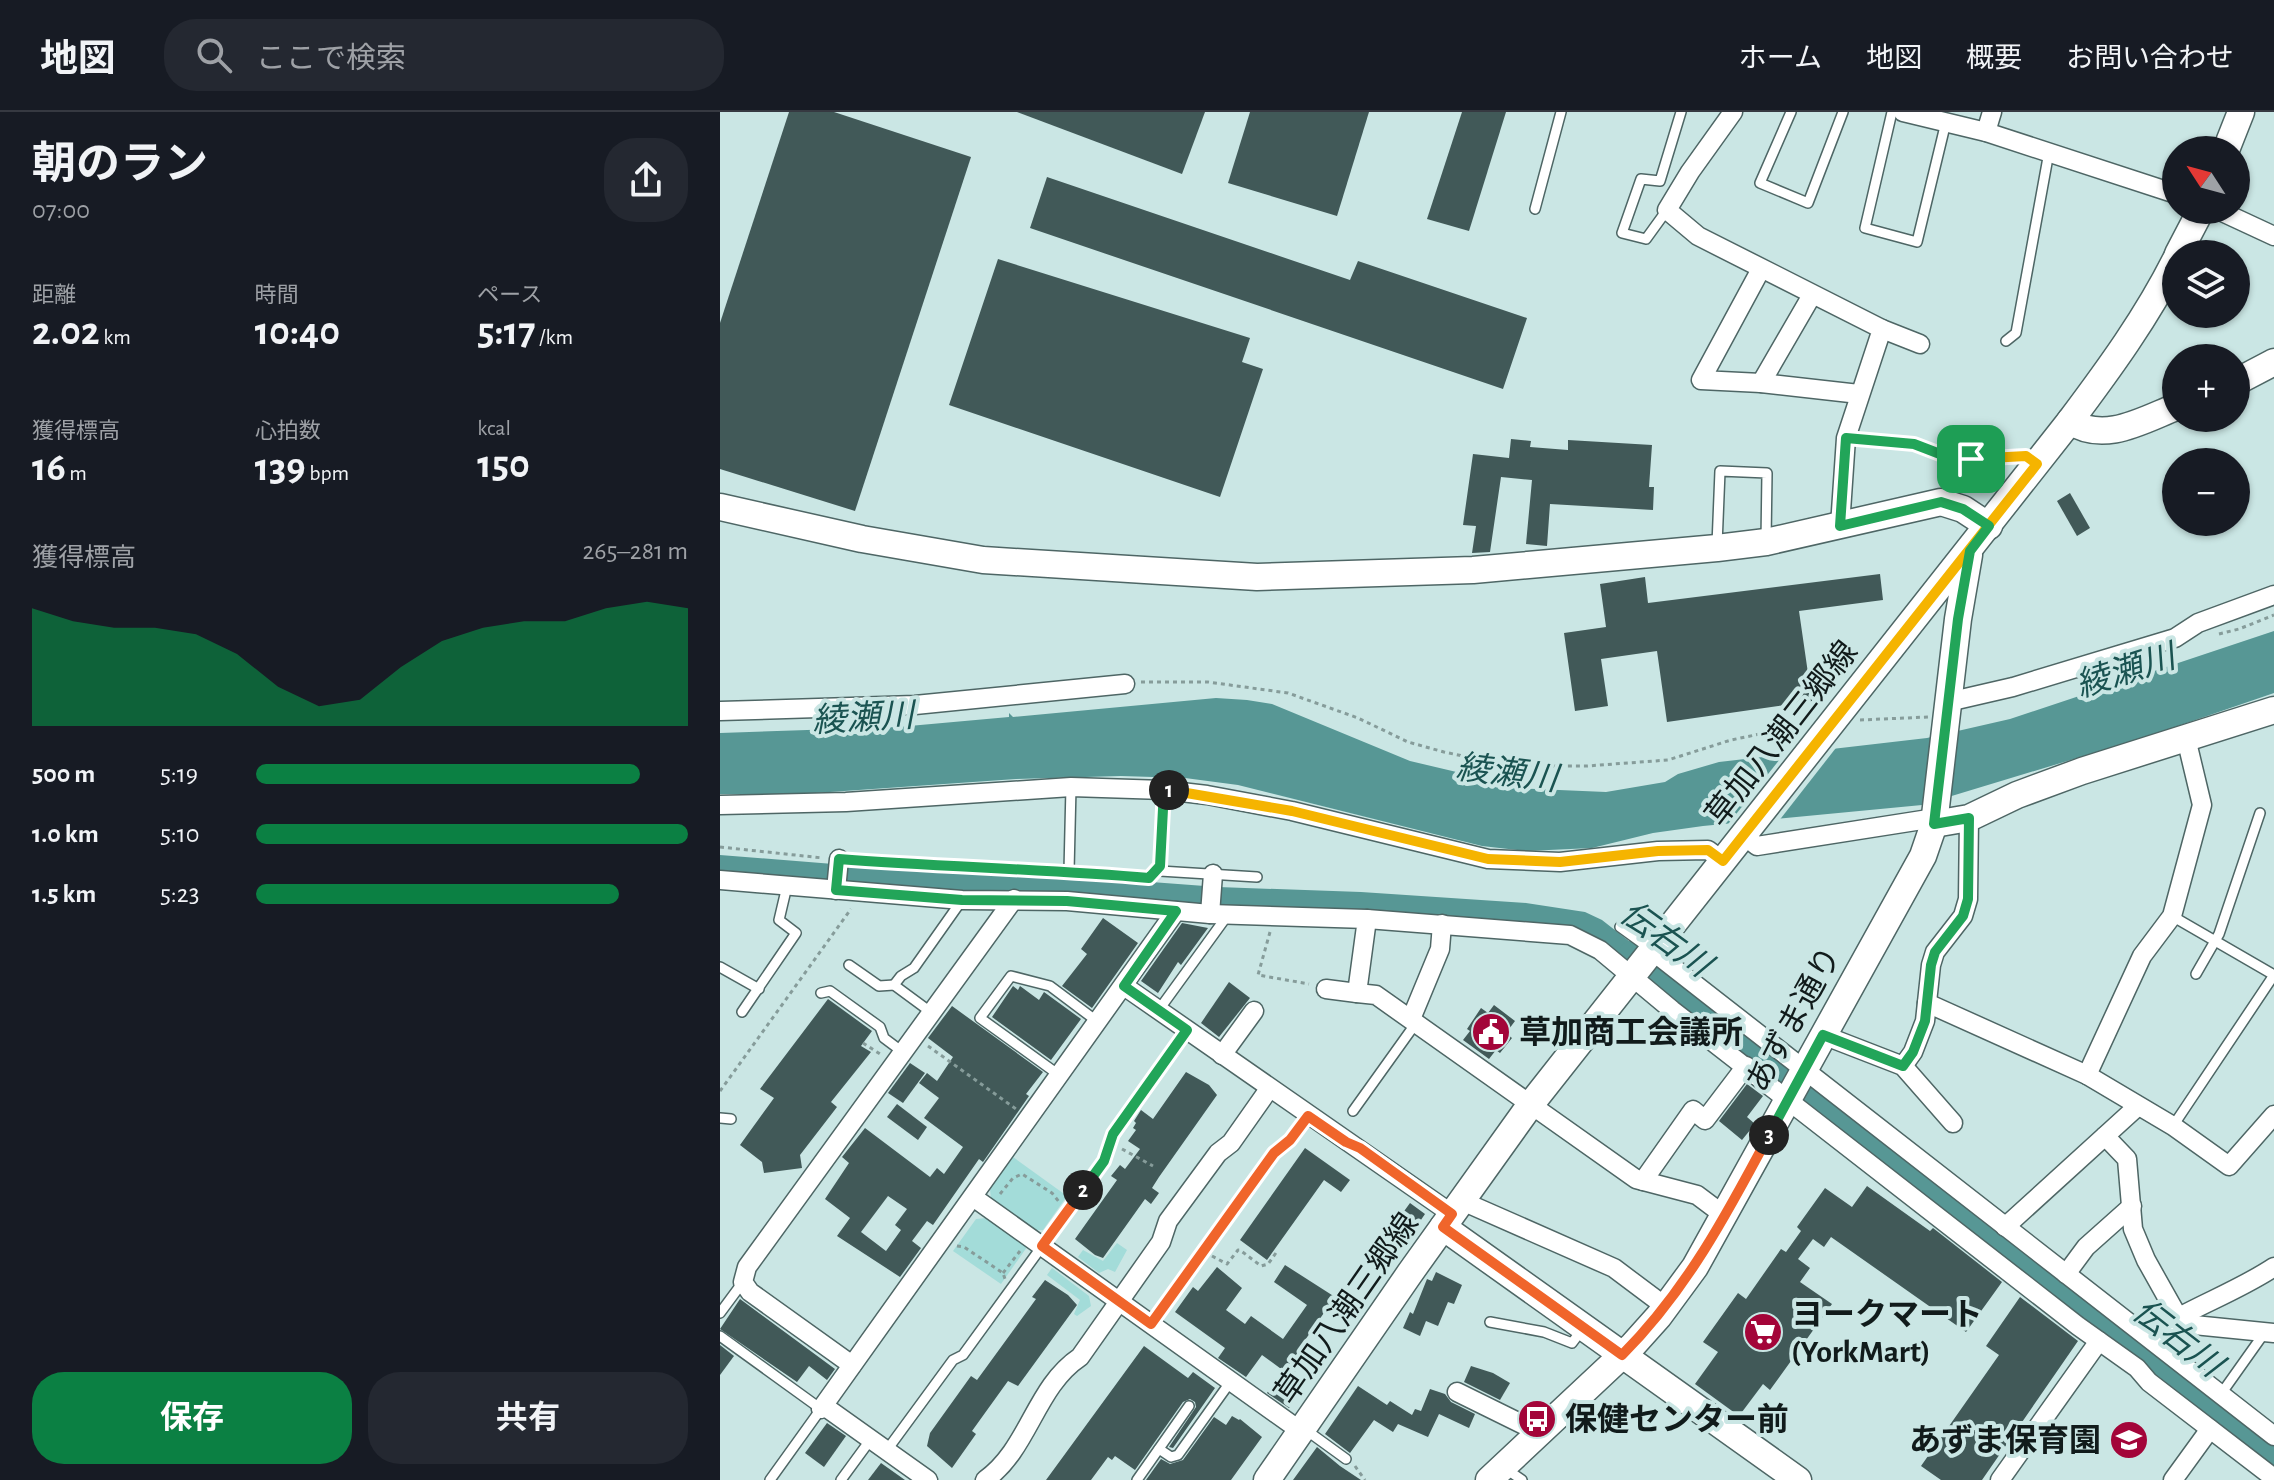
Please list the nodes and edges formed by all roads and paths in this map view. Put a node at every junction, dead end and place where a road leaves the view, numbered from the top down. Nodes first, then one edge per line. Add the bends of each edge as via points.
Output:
1 (1561, 112) edge
2 (1681, 112) edge
3 (1733, 112) edge
4 (1791, 112) edge
5 (1843, 112) edge
6 (1892, 112) edge
7 (1903, 112) edge
8 (1992, 112) edge
9 (2241, 112) edge
10 (1946, 122) junction
11 (1986, 132) junction
12 (2232, 136) edge
13 (2049, 152) junction
14 (2162, 189) edge
15 (1535, 209) dead end
16 (1667, 210) junction
17 (2248, 224) edge
18 (2274, 236) edge
19 (1761, 269) junction
20 (2162, 285) edge
21 (1812, 295) junction
22 (1882, 329) junction
23 (2006, 341) dead end
24 (1920, 344) dead end
25 (2273, 366) edge
26 (2250, 376) edge
27 (1761, 383) junction
28 (1859, 394) junction
29 (2162, 413) edge
30 (2070, 421) junction
31 (1846, 438) junction
32 (2032, 460) junction
33 (720, 507) edge
34 (1840, 526) junction
35 (1989, 526) junction
36 (1766, 542) junction
37 (1717, 548) junction
38 (1970, 551) junction
39 (2274, 595) edge
40 (1125, 684) joint
41 (2274, 710) edge
42 (720, 711) edge
43 (1947, 711) junction
44 (1832, 723) junction
45 (2186, 738) junction
46 (1071, 787) junction
47 (1164, 790) junction
48 (720, 805) edge
49 (2260, 813) dead end
50 (1935, 815) junction
51 (1969, 818) junction
52 (1735, 846) junction
53 (720, 847) edge
54 (839, 859) junction
55 (1160, 866) junction
56 (1069, 871) junction
57 (1257, 877) dead end
58 (1213, 878) junction
59 (720, 880) edge
60 (787, 886) junction
61 (836, 890) junction
62 (863, 892) junction
63 (1014, 899) junction
64 (962, 900) junction
65 (1176, 911) junction
66 (1216, 913) junction
67 (1275, 916) junction
68 (2172, 916) junction
69 (1367, 919) junction
70 (1442, 924) junction
71 (1620, 927) dead end
72 (2215, 942) junction
73 (1642, 963) junction
74 (849, 965) dead end
75 (720, 967) edge
76 (2196, 974) dead end
77 (2274, 975) edge
78 (894, 985) junction
79 (1124, 986) junction
80 (759, 989) junction
81 (1326, 989) joint
82 (821, 993) dead end
83 (1357, 993) junction
84 (1927, 1003) junction
85 (1158, 1011) junction
86 (1254, 1011) dead end
87 (742, 1012) dead end
88 (932, 1013) junction
89 (1414, 1021) junction
90 (1098, 1022) junction
91 (1187, 1030) junction
92 (1823, 1035) junction
93 (915, 1036) junction
94 (863, 1043) dead end
95 (904, 1053) junction
96 (1222, 1055) junction
97 (882, 1056) dead end
98 (1746, 1066) junction
99 (1903, 1066) junction
100 (1059, 1075) junction
101 (2087, 1075) junction
102 (1796, 1085) junction
103 (1269, 1089) junction
104 (720, 1091) edge
105 (1531, 1104) junction
106 (2138, 1106) junction
107 (1353, 1111) dead end
108 (2274, 1115) edge
109 (1308, 1116) junction
110 (1029, 1118) junction
111 (1953, 1123) dead end
112 (2173, 1126) junction
113 (2105, 1136) junction
114 (1643, 1181) junction
115 (1000, 1194) dead end
116 (973, 1197) junction
117 (2132, 1206) junction
118 (1060, 1207) dead end
119 (1452, 1214) junction
120 (1725, 1216) junction
121 (2005, 1227) junction
122 (949, 1242) dead end
123 (1032, 1246) junction
124 (1278, 1250) dead end
125 (1208, 1253) dead end
126 (2274, 1267) edge
127 (1003, 1273) junction
128 (2066, 1274) junction
129 (743, 1282) junction
130 (1011, 1288) junction
131 (1119, 1301) junction
132 (1666, 1307) junction
133 (720, 1313) edge
134 (2172, 1320) junction
135 (1490, 1322) dead end
136 (1151, 1324) junction
137 (2134, 1325) junction
138 (1584, 1327) junction
139 (2270, 1332) edge
140 (720, 1336) edge
141 (2099, 1341) junction
142 (2169, 1354) junction
143 (1622, 1355) junction
144 (852, 1365) junction
145 (1231, 1381) junction
146 (2149, 1382) junction
147 (1457, 1392) dead end
148 (2221, 1394) junction
149 (1189, 1406) dead end
150 (823, 1408) junction
151 (2210, 1429) junction
152 (1303, 1430) junction
153 (2272, 1430) edge
154 (1540, 1433) junction
155 (871, 1439) junction
156 (1159, 1449) junction
157 (887, 1450) junction
158 (1346, 1459) joint
159 (1505, 1476) edge
160 (2274, 1478) edge
161 (770, 1480) edge
162 (841, 1480) edge
163 (928, 1480) edge
164 (985, 1480) edge
165 (1137, 1480) edge
166 (1267, 1480) edge
167 (1365, 1480) edge
168 (1798, 1480) edge
169 (2000, 1480) edge
170 (2173, 1480) edge

1 - 15 lane
2 - 16 lane via 1660,181 1641,179 1622,233 1646,239
3 - 16 street
4 - 5 lane via 1760,183 1808,203
6 - 10 lane via 1865,228 1917,242
7 - 10 street
8 - 11 street
9 - 12 street
10 - 11 street
11 - 13 street
13 - 14 street
13 - 23 lane via 2016,333
16 - 19 street via 1698,236
17 - 18 street
19 - 21 street
19 - 27 street via 1701,380
20 - 30 street, 草加八潮三郷線
21 - 22 street
21 - 27 street
22 - 24 street
22 - 28 street
25 - 26 street
27 - 28 street
28 - 31 street
29 - 30 street via 2103,432
30 - 32 street, 草加八潮三郷線
31 - 32 path via 1914,444 1971,459
31 - 34 street
32 - 35 street, 草加八潮三郷線
33 - 37 street via 983,560 1222,577 1473,570
34 - 35 street via 1941,502
34 - 36 street
35 - 38 street, 草加八潮三郷線
36 - 37 street
36 - 37 lane via 1767,473 1720,471
38 - 43 street, あずま通り
38 - 44 street, 草加八潮三郷線
39 - 43 street via 2198,623 2175,638
40 - 42 street via 915,705
40 - 44 path via 1208,682 1288,693 1432,749 1545,766 1668,760 1731,740
41 - 45 street
43 - 44 path
43 - 50 street, あずま通り
44 - 52 street, 草加八潮三郷線
45 - 51 street via 2017,795
45 - 68 street via 2202,805
46 - 47 street
46 - 48 street
46 - 56 lane
47 - 52 street via 1292,811 1488,859 1560,862
47 - 55 lane
49 - 72 lane
50 - 51 street
50 - 52 street
50 - 92 street, あずま通り via 1923,856
51 - 84 street via 1968,899 1963,916 1935,952
52 - 73 street, 草加八潮三郷線
53 - 54 path
54 - 56 lane
54 - 61 street
55 - 56 path via 1149,878
55 - 58 lane via 1160,871
57 - 58 lane
58 - 66 street
59 - 60 street
60 - 61 street
60 - 80 lane via 779,920 796,933
61 - 62 street
62 - 64 street
62 - 104 path
63 - 64 street
63 - 65 street
63 - 88 street
64 - 78 lane via 914,968
65 - 66 street
65 - 79 street
66 - 67 street
66 - 85 lane
67 - 69 street
67 - 81 path via 1258,975
68 - 72 lane
68 - 101 street via 2142,956
69 - 70 street
69 - 83 street
70 - 73 street via 1570,935
70 - 89 street via 1440,949
71 - 73 lane
72 - 76 lane
72 - 77 lane
73 - 98 street
73 - 102 street
73 - 105 street, 草加八潮三郷線
74 - 78 lane via 879,986
75 - 80 lane
77 - 112 lane
78 - 88 lane
79 - 85 street
79 - 90 street
80 - 87 lane
81 - 83 street
82 - 95 lane via 830,991 880,1027 884,1038
83 - 89 street via 1376,995
84 - 99 street via 1925,1021
84 - 101 street
85 - 91 street
86 - 96 street
88 - 93 street
89 - 105 street
89 - 107 lane
90 - 100 street
90 - 100 lane via 1050,986 1011,976 980,1018
91 - 96 street
91 - 123 lane via 1113,1134 1104,1161
92 - 99 street
92 - 102 street, あずま通り
93 - 95 street
93 - 110 path
94 - 97 path
95 - 129 street via 785,1202
96 - 103 street
98 - 102 street
98 - 114 street via 1705,1120 1693,1110
99 - 111 street
100 - 110 street
101 - 106 street
102 - 120 street, あずま通り
102 - 121 street
102 - 141 street
103 - 109 street
103 - 131 street via 1168,1221 1161,1242
105 - 114 street
105 - 119 street, 草加八潮三郷線
106 - 112 street
106 - 113 street
108 - 112 street via 2229,1166
109 - 119 street
109 - 136 lane via 1274,1153
110 - 116 street
113 - 117 street via 2127,1159
113 - 121 street
114 - 120 street via 1697,1195
115 - 118 path via 1022,1174 1052,1193
116 - 123 street
116 - 144 street
117 - 128 street via 2086,1247
117 - 134 street via 2133,1229
119 - 132 street via 1556,1240 1614,1268
119 - 138 street
119 - 152 street, 草加八潮三郷線
120 - 132 street, あずま通り
121 - 128 street
122 - 127 path
123 - 127 path
123 - 130 lane
123 - 131 street
124 - 125 path via 1261,1266 1240,1250 1227,1264
126 - 134 street
127 - 130 path
128 - 137 street
129 - 133 lane
129 - 144 street
130 - 157 lane
131 - 136 street
131 - 164 street via 1032,1414 1001,1468
132 - 143 street, あずま通り
134 - 137 street
134 - 139 street
135 - 138 lane via 1572,1343
136 - 145 street
137 - 142 street
138 - 143 street
139 - 148 lane
140 - 150 lane
141 - 146 street
141 - 169 street
142 - 146 street
142 - 148 street
143 - 154 street, あずま通り
143 - 168 street
144 - 150 street
145 - 152 street
145 - 156 lane via 1178,1455 1171,1457
146 - 151 street
147 - 154 street
148 - 153 street
149 - 156 lane
150 - 155 street
150 - 161 lane
151 - 160 street
151 - 170 street
152 - 158 lane
152 - 166 street, 草加八潮三郷線
154 - 159 street, あずま通り
155 - 157 street
155 - 162 lane
156 - 165 lane
157 - 163 street
158 - 167 path

